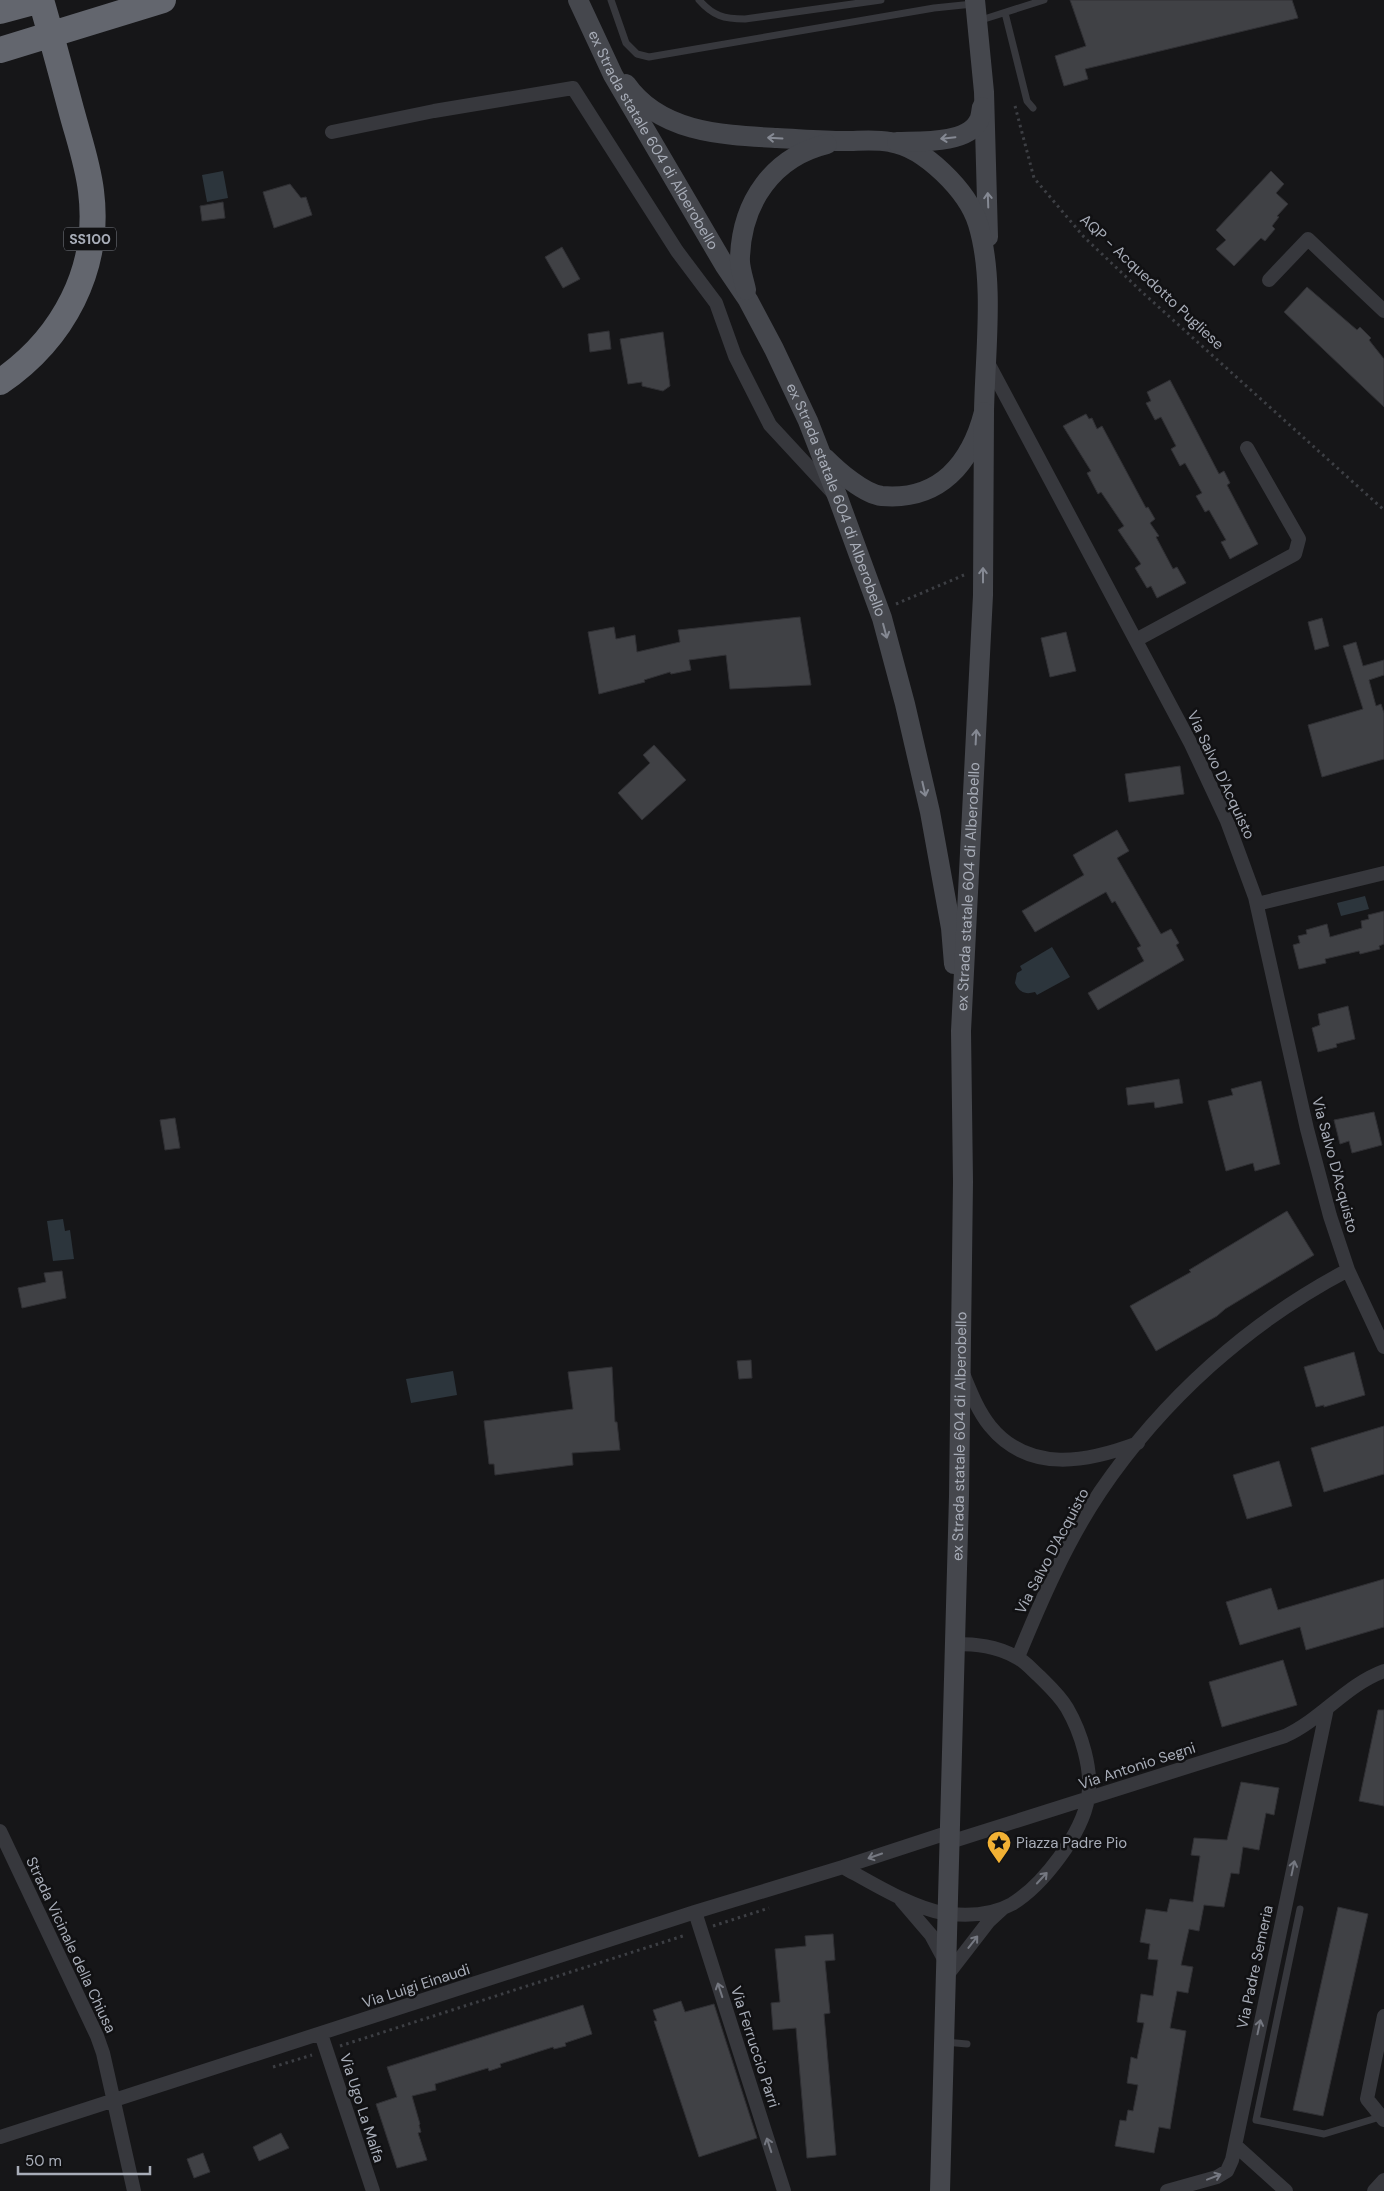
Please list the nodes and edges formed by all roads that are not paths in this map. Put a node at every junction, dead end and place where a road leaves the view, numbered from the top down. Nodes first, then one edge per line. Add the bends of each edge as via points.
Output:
1 (42, 0) edge
2 (131, 0) edge
3 (164, 0) edge
4 (610, 0) edge
5 (699, 0) edge
6 (881, 0) edge
7 (1044, 0) edge
8 (581, 7) edge
9 (976, 8) edge
10 (0, 11) edge
11 (1005, 13) junction
12 (0, 35) edge
13 (0, 50) edge
14 (984, 92) junction
15 (1032, 108) dead end
16 (332, 132) dead end
17 (841, 141) junction
18 (891, 142) junction
19 (1269, 280) dead end
20 (988, 284) junction
21 (748, 300) junction
22 (1384, 311) edge
23 (985, 356) junction
24 (0, 382) edge
25 (984, 412) junction
26 (1247, 448) dead end
27 (821, 454) junction
28 (838, 498) junction
29 (1136, 640) junction
30 (1384, 873) edge
31 (1257, 904) junction
32 (961, 1031) junction
33 (1348, 1270) junction
34 (1384, 1347) edge
35 (960, 1368) junction
36 (1138, 1442) junction
37 (954, 1644) junction
38 (1018, 1657) junction
39 (1384, 1670) edge
40 (1327, 1708) junction
41 (1088, 1800) junction
42 (0, 1831) edge
43 (950, 1837) junction
44 (843, 1867) junction
45 (899, 1898) junction
46 (1004, 1907) junction
47 (1300, 1909) dead end
48 (696, 1912) junction
49 (948, 1914) junction
50 (945, 1969) junction
51 (1384, 2016) edge
52 (321, 2034) junction
53 (944, 2042) junction
54 (967, 2044) dead end
55 (113, 2100) junction
56 (1382, 2119) edge
57 (0, 2138) edge
58 (1235, 2146) junction
59 (1384, 2180) edge
60 (134, 2191) edge
61 (373, 2191) edge
62 (784, 2191) edge
63 (940, 2191) edge
64 (1167, 2191) edge
65 (1286, 2191) edge
66 (1374, 2191) edge

1 - 10 highway, SS100
1 - 24 highway, SS100 via 84,156 91,192 92,231 76,293 65,316 34,356
2 - 12 highway
3 - 13 highway
4 - 9 lane via 626,43 637,54 648,56 934,8
5 - 6 lane via 708,10 726,19 745,19
7 - 11 lane
17 -> 8 main road, ex Strada statale 604 di Alberobello via 707,133 659,114 632,93 603,50
8 - 21 main road, ex Strada statale 604 di Alberobello via 632,109
9 - 11 lane
9 - 14 main road
11 - 15 lane via 1027,101
14 -> 18 main road via 980,121 958,138
20 -> 14 main road
16 - 28 street via 573,88 677,251 716,303 734,356 770,425
17 - 18 main road, ex Strada statale 604 di Alberobello
17 - 21 main road via 815,147 782,165 766,180 751,205 739,258
18 - 20 main road, ex Strada statale 604 di Alberobello via 915,152 937,167 970,204 980,231
19 - 22 street via 1308,239
20 - 23 main road, ex Strada statale 604 di Alberobello
21 - 27 main road, ex Strada statale 604 di Alberobello
23 - 25 main road, ex Strada statale 604 di Alberobello
23 - 29 street, Via Salvo D'Acquisto
25 - 27 main road via 970,451 956,470 937,485 915,494 881,496 854,483
32 -> 25 main road, ex Strada statale 604 di Alberobello via 983,572
26 - 29 street via 1299,539 1294,554
27 - 28 main road, ex Strada statale 604 di Alberobello
28 -> 32 main road, ex Strada statale 604 di Alberobello via 880,611 930,812 951,928
29 - 31 street, Via Salvo D'Acquisto via 1227,821
30 - 31 street
31 - 33 street, Via Salvo D'Acquisto via 1307,1128
32 - 35 main road, ex Strada statale 604 di Alberobello
33 - 34 street, Via Salvo D'Acquisto
33 - 36 street, Via Salvo D'Acquisto via 1297,1298 1258,1326 1199,1375
35 - 36 street via 975,1404 990,1427 1011,1445 1030,1455 1062,1461 1082,1459 1106,1455
35 - 37 main road, ex Strada statale 604 di Alberobello
36 - 38 street, Via Salvo D'Acquisto via 1100,1492 1076,1533
37 - 38 street via 991,1646
37 - 43 main road, ex Strada statale 604 di Alberobello
38 - 41 street via 1059,1698 1069,1713 1086,1762
39 - 40 street, Via Antonio Segni via 1368,1676
40 - 41 street, Via Antonio Segni via 1303,1728 1285,1736
58 -> 40 street, Via Padre Semeria
41 - 43 street, Via Antonio Segni
46 -> 41 street via 1031,1890 1047,1874 1079,1824
42 - 55 street, Strada Vicinale della Chiusa via 97,2036
43 -> 44 street, Via Luigi Einaudi
43 - 49 main road, ex Strada statale 604 di Alberobello
44 - 45 street
44 - 48 street, Via Luigi Einaudi
45 - 49 street
45 - 50 street via 931,1935
46 - 49 street via 992,1912
50 -> 46 street
47 - 56 lane via 1256,2120 1324,2134
48 - 52 street, Via Luigi Einaudi
62 -> 48 street, Via Ferruccio Parri
49 - 50 main road, ex Strada statale 604 di Alberobello
50 - 53 main road, ex Strada statale 604 di Alberobello
51 - 56 street via 1367,2098
52 - 55 street, Via Luigi Einaudi
52 - 61 street, Via Ugo La Malfa
53 - 54 lane
53 - 63 main road, ex Strada statale 604 di Alberobello
55 - 57 street, Via Luigi Einaudi
55 - 60 street, Strada Vicinale della Chiusa
64 -> 58 street, Via Padre Semeria via 1217,2177 1227,2171
58 - 65 street
59 - 66 street

